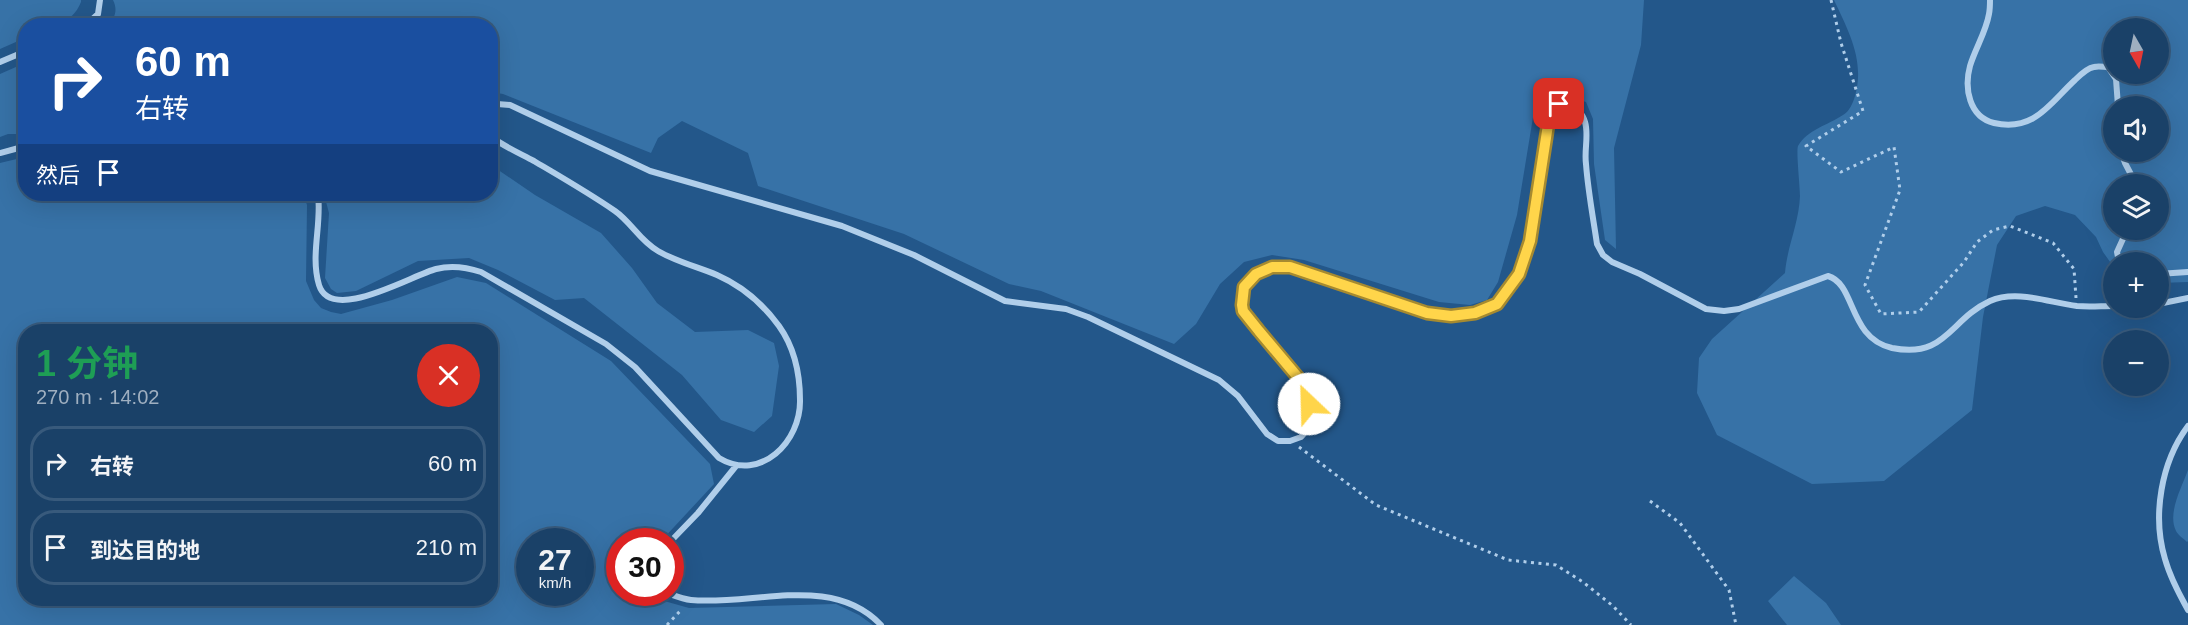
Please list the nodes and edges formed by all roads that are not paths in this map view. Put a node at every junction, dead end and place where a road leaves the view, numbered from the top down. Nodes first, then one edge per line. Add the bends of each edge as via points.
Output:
1 (100, 0) edge
2 (1990, 0) edge
3 (94, 18) edge
4 (18, 54) edge
5 (0, 62) edge
6 (2117, 96) edge
7 (498, 105) edge
8 (498, 141) edge
9 (18, 148) edge
10 (0, 153) edge
11 (319, 201) edge
12 (2188, 273) edge
13 (2169, 274) edge
14 (2188, 298) edge
15 (2169, 302) edge
16 (2103, 306) edge
17 (2188, 426) edge
18 (736, 466) junction
19 (684, 528) edge
20 (684, 598) edge
21 (2188, 610) edge
22 (881, 625) edge

1 - 3 street
2 - 6 street via 1989,15 1969,72 1969,97 1983,120 2012,124 2039,115 2094,67 2108,67 2116,79
4 - 5 street
7 - 16 street via 510,105 650,171 842,226 914,255 1005,301 1066,309 1088,317 1219,380 1278,441 1302,437 1309,428 1311,415 1301,381 1243,311 1242,293 1247,282 1272,267 1290,267 1427,313 1451,316 1486,310 1497,304 1519,274 1530,241 1550,112 1559,104 1576,108 1586,123 1585,162 1597,244 1603,255 1706,309 1739,309 1834,277 1856,319 1874,340 1890,348 1914,350 1937,344 1974,311 1996,299 2018,297
8 - 18 street via 615,211 655,250 720,276 752,295 779,325 795,357 800,401 796,419 775,455 765,462
9 - 10 street
11 - 18 street via 317,277 320,289 328,297 340,300 369,295 439,268 481,272 606,344 635,367 719,458
12 - 13 street
14 - 15 street
17 - 21 street via 2166,470 2161,538 2165,559
18 - 19 street
20 - 22 street via 821,596 852,603

